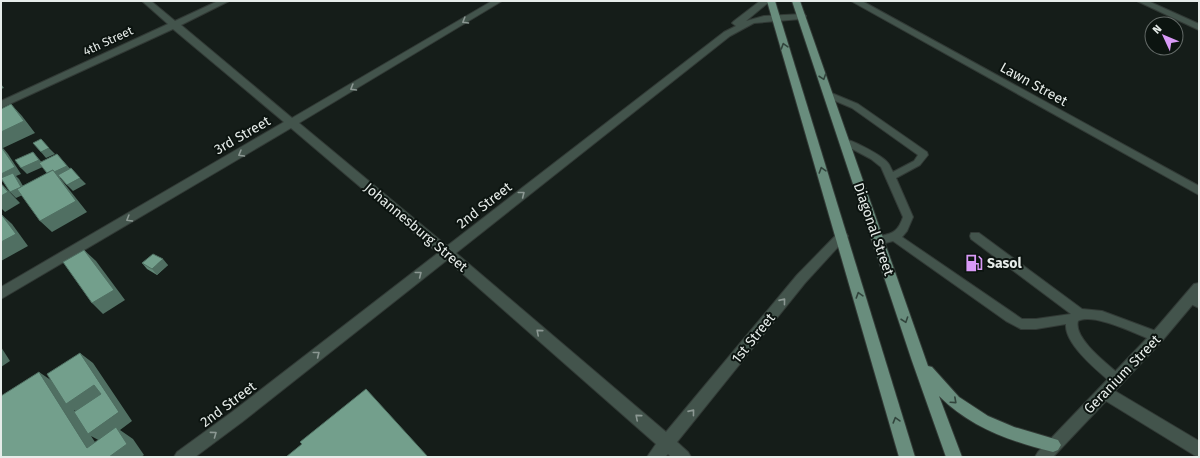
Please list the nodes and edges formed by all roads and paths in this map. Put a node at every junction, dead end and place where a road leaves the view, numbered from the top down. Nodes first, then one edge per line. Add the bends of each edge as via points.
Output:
1 (146, 1) edge
2 (225, 1) edge
3 (498, 1) edge
4 (766, 1) edge
5 (771, 1) edge
6 (796, 1) edge
7 (855, 1) edge
8 (1141, 1) edge
9 (801, 16) junction
10 (775, 18) junction
11 (174, 25) junction
12 (1199, 27) edge
13 (727, 34) junction
14 (829, 95) junction
15 (1, 105) edge
16 (293, 124) junction
17 (844, 141) junction
18 (890, 177) junction
19 (1199, 191) edge
20 (842, 236) junction
21 (974, 236) dead end
22 (894, 237) junction
23 (878, 241) junction
24 (447, 253) junction
25 (1, 294) edge
26 (1196, 297) edge
27 (1077, 316) junction
28 (1157, 337) junction
29 (919, 361) junction
30 (1117, 380) junction
31 (1105, 393) junction
32 (667, 442) junction
33 (1053, 445) junction
34 (1199, 450) edge
35 (182, 457) edge
36 (655, 457) edge
37 (683, 457) edge
38 (907, 457) edge
39 (954, 457) edge
40 (1043, 457) edge

1 - 11 street, Johannesburg Street
2 - 11 street, 4th Street
3 -> 16 street, 3rd Street
4 - 13 street, 2nd Street
5 - 10 main road
6 - 9 main road, Diagonal Street
7 - 19 street, Lawn Street
8 - 12 street
9 - 10 street, 2nd Street
9 -> 14 main road, Diagonal Street
10 - 13 street, 2nd Street via 752,21
20 -> 10 main road
11 - 15 street, 4th Street
11 - 16 street, Johannesburg Street
24 -> 13 street, 2nd Street
14 - 17 main road, Diagonal Street
14 - 18 lane via 855,106 922,152 918,163
16 - 24 street, Johannesburg Street
16 -> 25 street, 3rd Street
17 - 18 lane via 885,165
17 - 23 main road, Diagonal Street
18 - 22 lane via 908,217 901,233
32 -> 20 street, 1st Street via 801,279
38 -> 20 main road
21 - 27 lane
22 - 23 lane
22 - 27 lane via 1021,324 1036,324
23 -> 29 main road, Diagonal Street
32 -> 24 street, Johannesburg Street
35 -> 24 street, 2nd Street
26 - 28 street, Geranium Street
27 - 28 lane via 1102,316
27 - 30 lane via 1071,325 1074,335
28 - 30 street, Geranium Street
29 -> 33 main road via 938,386 973,416 990,426
29 - 39 main road, Diagonal Street
30 - 31 street, Geranium Street
31 - 33 street, Geranium Street
31 - 34 street
32 - 36 street, 1st Street
32 - 37 street, Johannesburg Street
33 - 40 street, Geranium Street

